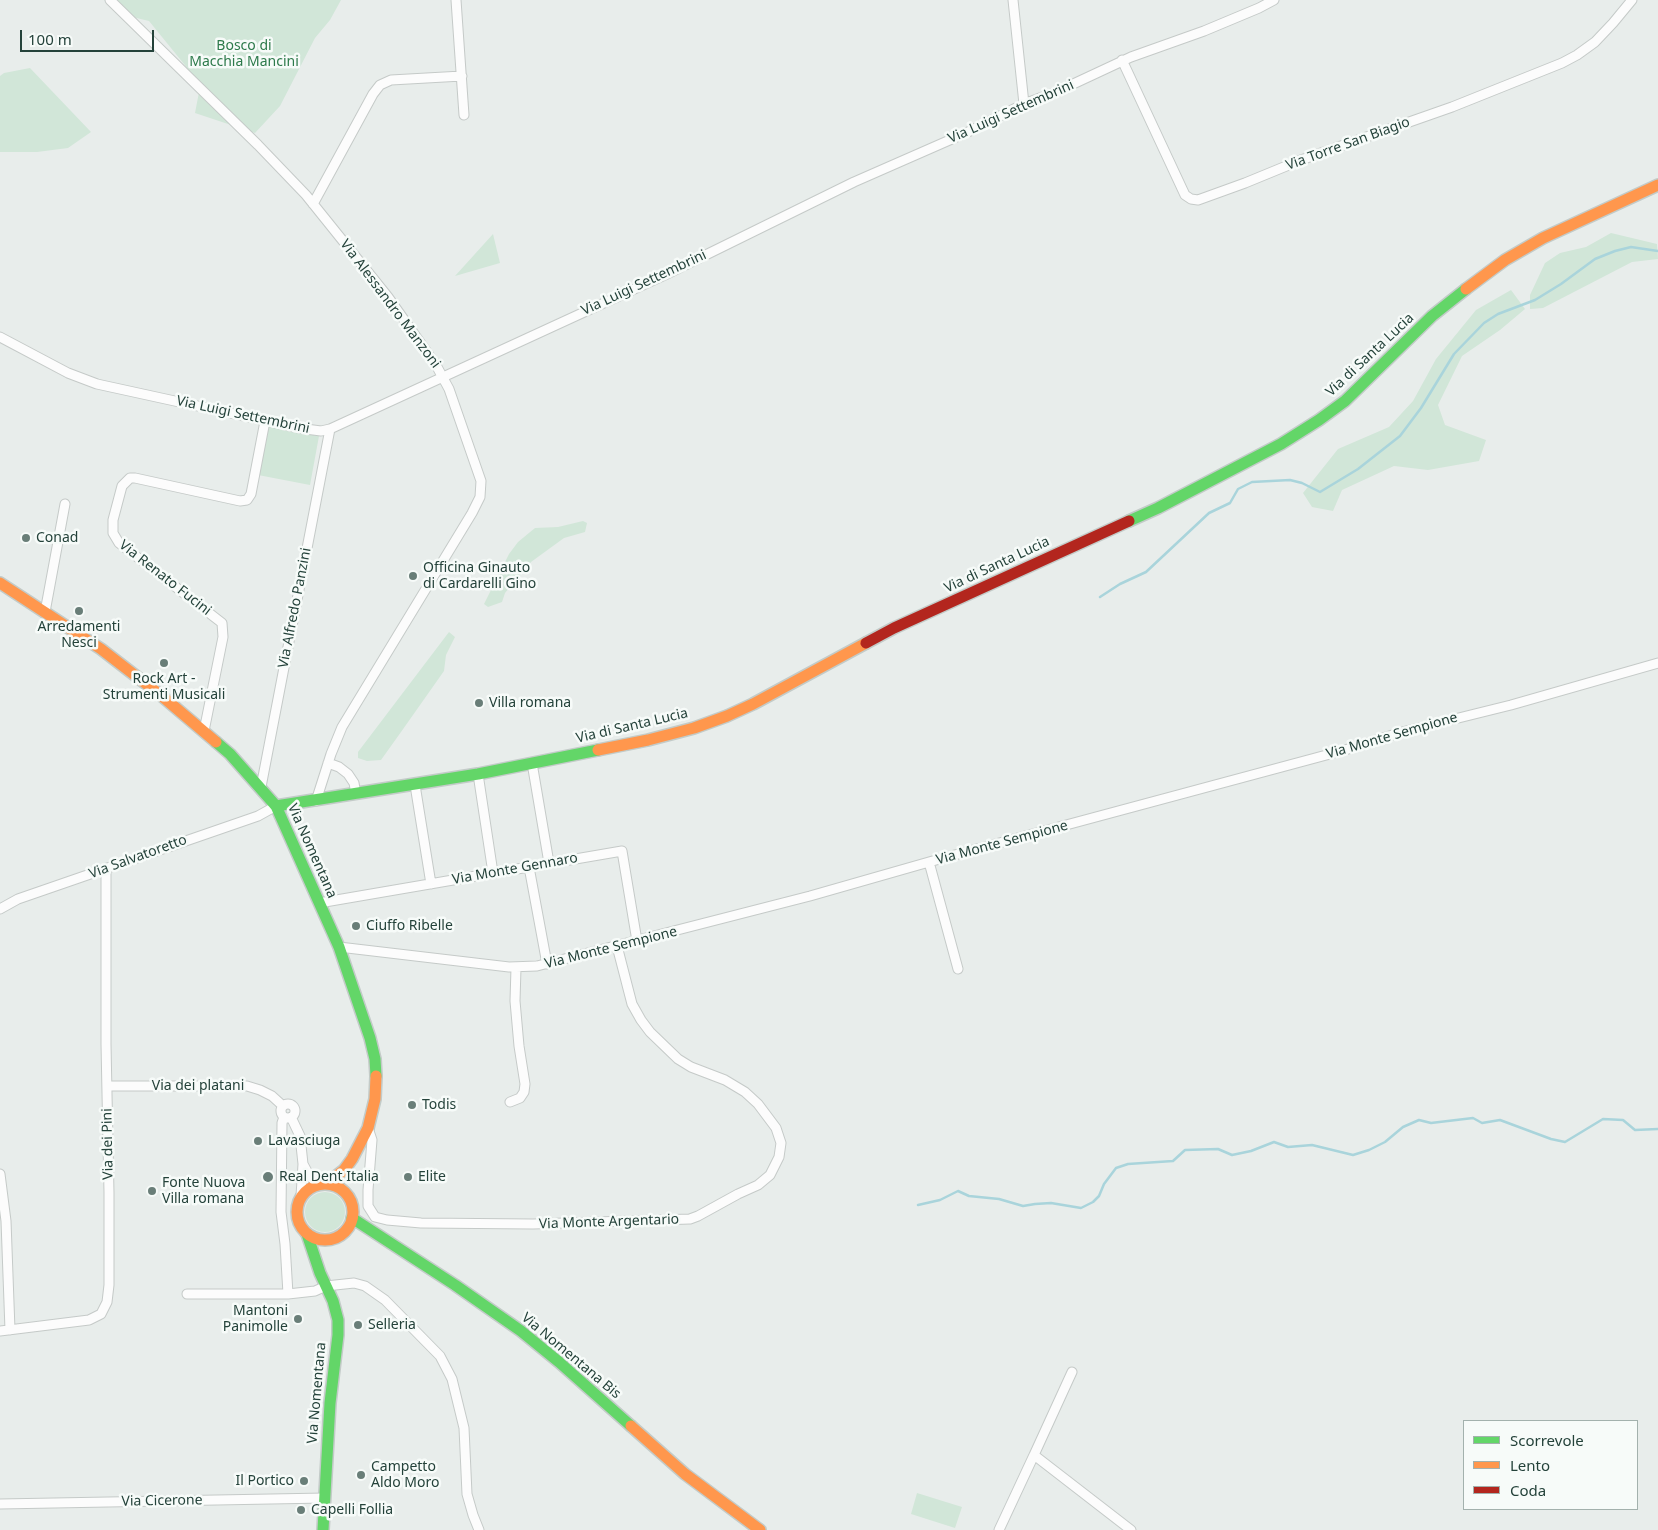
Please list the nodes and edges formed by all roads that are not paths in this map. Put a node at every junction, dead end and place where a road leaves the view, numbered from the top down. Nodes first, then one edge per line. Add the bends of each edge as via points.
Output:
1 (110, 0) edge
2 (456, 0) edge
3 (1013, 0) edge
4 (1274, 0) edge
5 (1632, 0) edge
6 (1122, 60) junction
7 (462, 76) junction
8 (1024, 104) junction
9 (464, 115) dead end
10 (1658, 185) edge
11 (313, 204) junction
12 (0, 337) edge
13 (443, 378) junction
14 (265, 421) junction
15 (330, 429) junction
16 (65, 504) dead end
17 (0, 583) edge
18 (45, 612) junction
19 (1658, 663) edge
20 (204, 731) junction
21 (328, 763) junction
22 (532, 763) junction
23 (478, 774) junction
24 (415, 785) junction
25 (260, 787) junction
26 (356, 794) junction
27 (316, 801) junction
28 (276, 806) junction
29 (930, 862) junction
30 (549, 863) junction
31 (529, 867) junction
32 (106, 869) junction
33 (493, 873) junction
34 (431, 884) junction
35 (319, 903) junction
36 (0, 909) edge
37 (638, 941) junction
38 (617, 946) junction
39 (339, 947) junction
40 (546, 964) junction
41 (516, 968) junction
42 (958, 969) dead end
43 (107, 1086) junction
44 (510, 1102) dead end
45 (287, 1117) junction
46 (368, 1128) junction
47 (352, 1159) junction
48 (303, 1164) junction
49 (0, 1174) edge
50 (324, 1184) junction
51 (301, 1196) junction
52 (348, 1196) junction
53 (352, 1218) junction
54 (307, 1234) junction
55 (330, 1240) junction
56 (317, 1264) junction
57 (326, 1286) junction
58 (186, 1294) dead end
59 (288, 1294) junction
60 (5, 1330) edge
61 (1072, 1372) dead end
62 (1034, 1455) junction
63 (325, 1498) junction
64 (0, 1504) edge
65 (323, 1530) edge
66 (480, 1530) edge
67 (760, 1530) edge
68 (998, 1530) edge
69 (1131, 1530) edge

1 - 11 street, Via Alessandro Manzoni via 258,145
2 - 7 street
3 - 8 street
4 - 6 street, Via Luigi Settembrini via 1204,31
5 - 6 street, Via Torre San Biagio via 1595,42 1562,63 1198,200 1191,200 1185,195
6 - 8 street, Via Luigi Settembrini
7 - 9 street
7 - 11 street via 391,80 380,84
8 - 13 street, Via Luigi Settembrini
10 - 22 street, Via di Santa Lucia via 1569,224 1498,265 1450,300 1345,400 1297,434 1244,464 1158,508 894,628 727,716 660,737
11 - 13 street, Via Alessandro Manzoni via 388,297
12 - 14 street, Via Luigi Settembrini via 68,373 97,384
13 - 15 street, Via Luigi Settembrini
13 - 21 street, Via Alessandro Manzoni via 476,466 481,485 480,497 351,712
14 - 15 street, Via Luigi Settembrini via 309,430
14 - 20 street, Via Renato Fucini via 251,494 247,500 130,478 122,486 113,520 112,533 119,544 222,623 223,637
15 - 25 street, Via Alfredo Panzini
16 - 18 street
17 - 18 street, Via Nomentana
18 - 20 street, Via Nomentana via 100,649
19 - 29 street, Via Monte Sempione
20 - 25 street, Via Nomentana
21 - 26 street via 348,774
21 - 27 street, Via Alessandro Manzoni
22 - 23 street, Via di Santa Lucia
22 - 30 street
23 - 24 street, Via di Santa Lucia
23 - 33 street
24 - 26 street, Via di Santa Lucia
24 - 34 street
25 - 28 street, Via Nomentana
26 - 27 street, Via di Santa Lucia
27 - 28 street, Via di Santa Lucia
28 - 32 street, Via Salvatoretto via 258,816
28 - 35 street, Via Nomentana
29 - 37 street, Via Monte Sempione
29 - 42 street
30 - 31 street, Via Monte Gennaro
30 - 37 street, Via Monte Gennaro via 622,851
31 - 33 street, Via Monte Gennaro
31 - 40 street
32 - 36 street, Via Salvatoretto via 18,899
32 - 43 street, Via dei Pini
33 - 34 street, Via Monte Gennaro
34 - 35 street, Via Monte Gennaro
35 - 39 street, Via Nomentana
37 - 38 street, Via Monte Sempione
38 - 40 street, Via Monte Sempione
38 - 46 street, Via Monte Argentario via 631,1001 650,1032 678,1059 745,1092 776,1128 781,1143 779,1157 770,1175 758,1185 690,1219 533,1224 387,1220 375,1217 368,1206 372,1140
39 - 41 street, Via Monte Sempione
39 - 46 street, Via Nomentana via 375,1058 375,1099
40 - 41 street, Via Monte Sempione
41 - 44 street via 515,1000 525,1084 520,1098
43 - 45 street, Via dei platani via 247,1086 270,1095 283,1106 289,1104 294,1107 295,1112
43 - 60 street, Via dei Pini via 109,1285 106,1306 98,1316 89,1320
45 - 48 street via 299,1132
45 - 59 street via 282,1123 281,1212
46 - 47 street, Via Nomentana
47 - 50 street, Via Nomentana via 344,1170
47 - 52 street, Via Nomentana via 346,1186
48 - 50 street via 308,1175
48 - 51 street
49 - 60 street via 6,1221
50 - 51 street via 314,1186
50 - 52 street via 335,1185
51 - 54 street via 297,1216
52 - 53 street via 352,1204
53 - 55 street via 344,1232
53 - 67 street, Via Nomentana Bis via 521,1331 684,1474
54 - 55 street
54 - 56 street, Via Nomentana
55 - 56 street
56 - 57 street, Via Nomentana
57 - 59 street via 315,1291
57 - 63 street, Via Nomentana via 336,1308 338,1327 330,1398
57 - 66 street via 354,1283 368,1287 393,1307 446,1365 464,1420 466,1487
58 - 59 street
61 - 62 street
62 - 68 street
62 - 69 street
63 - 64 street, Via Cicerone
63 - 65 street, Via Nomentana

